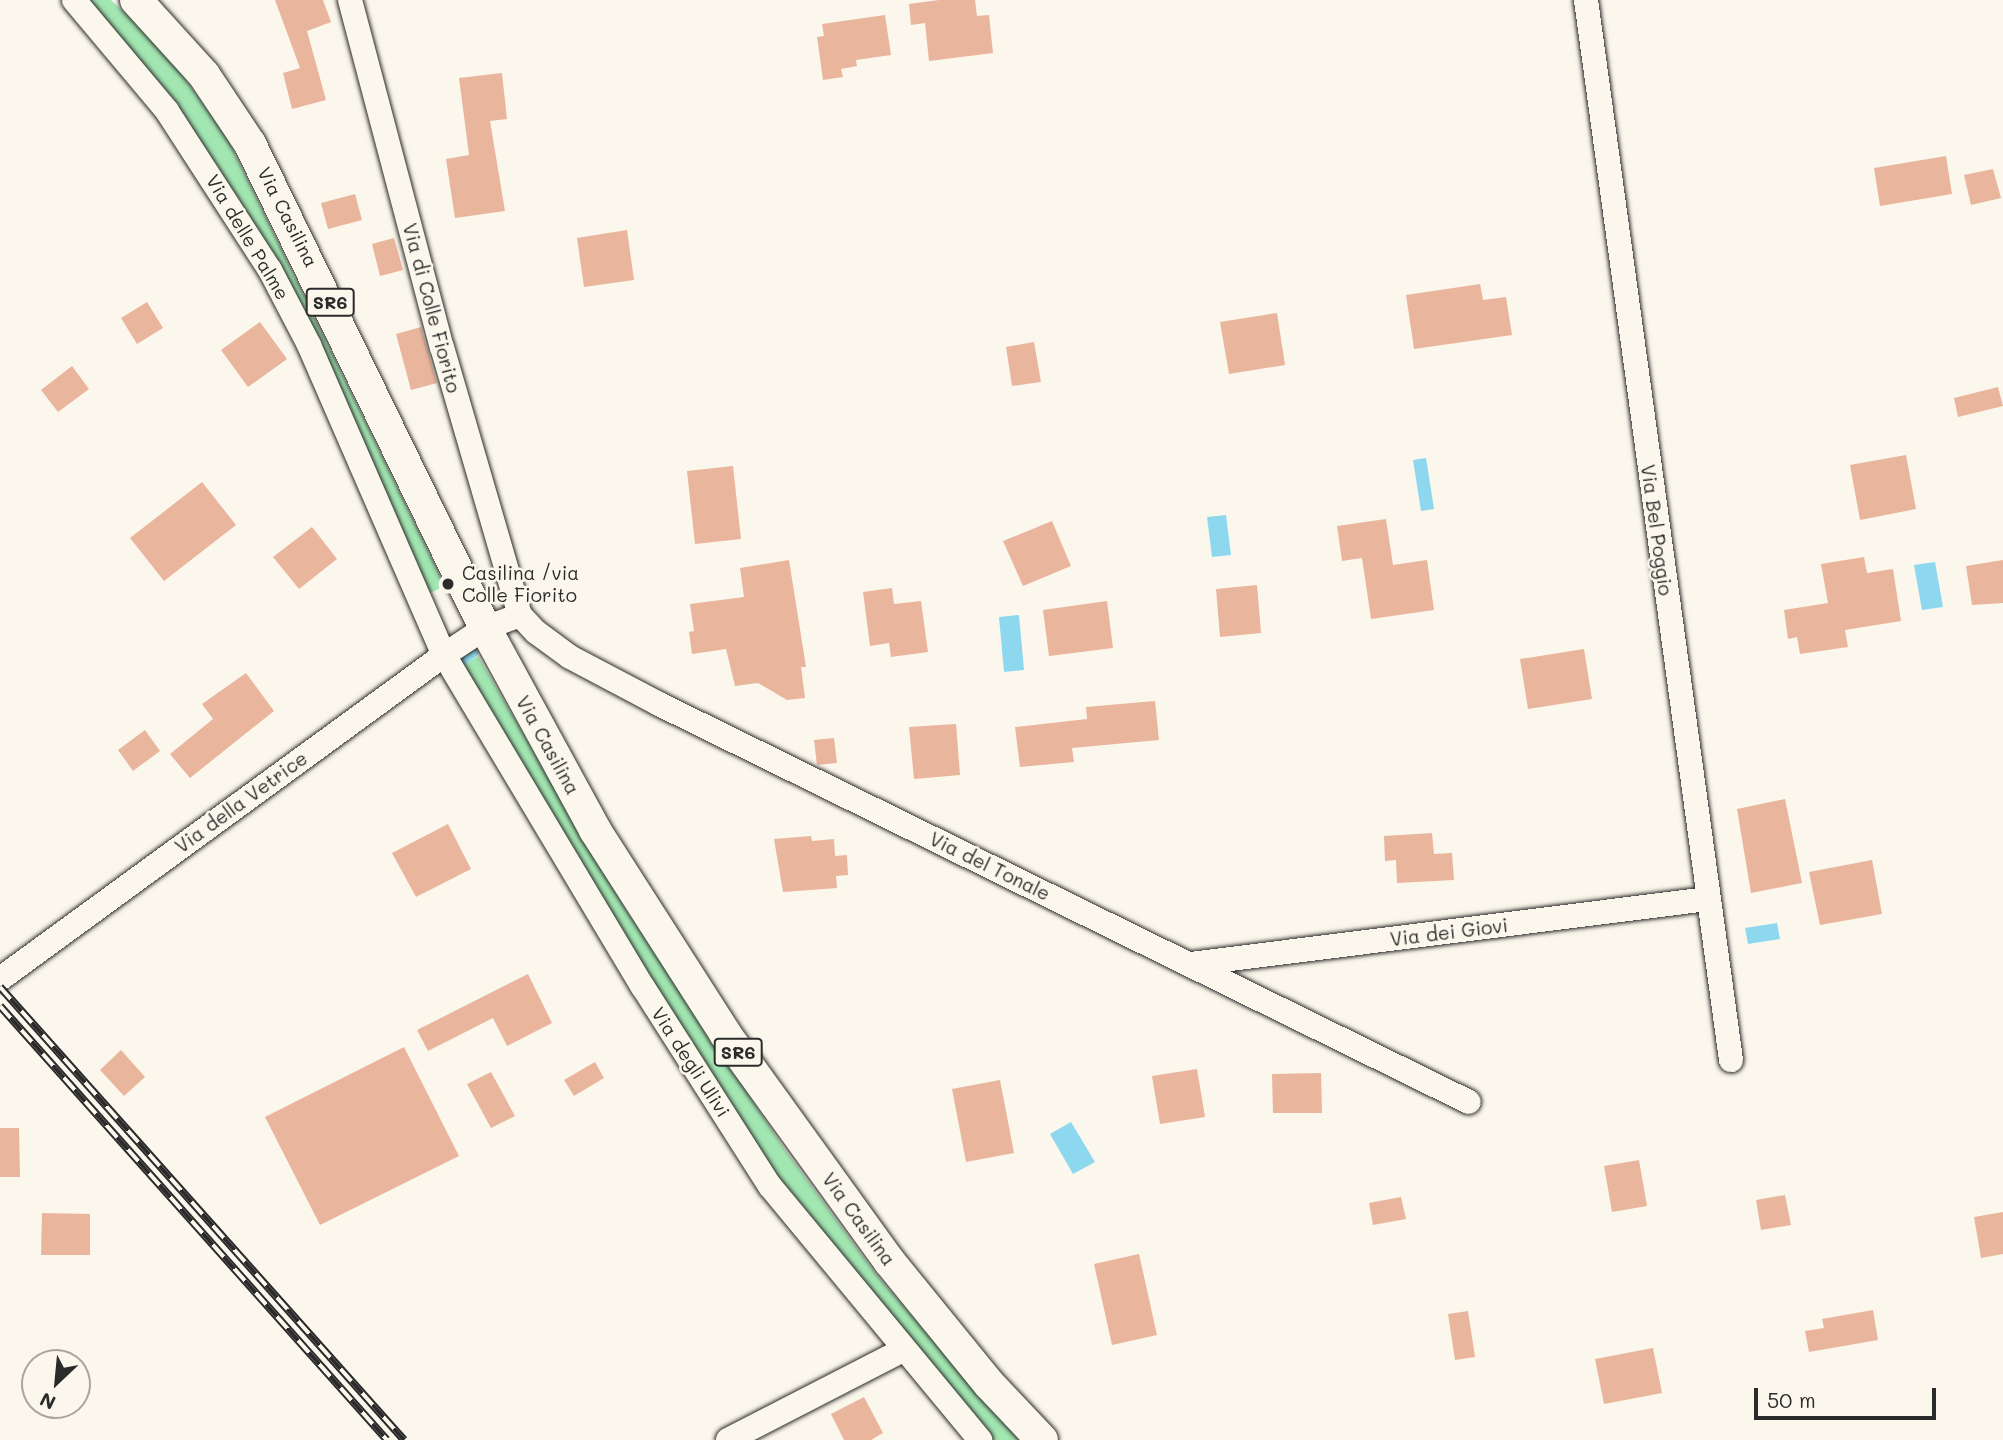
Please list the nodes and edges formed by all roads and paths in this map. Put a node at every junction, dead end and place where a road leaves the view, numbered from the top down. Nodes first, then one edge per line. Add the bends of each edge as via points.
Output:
1 (74, 0) edge
2 (136, 0) edge
3 (349, 0) edge
4 (1587, 0) edge
5 (520, 615) junction
6 (485, 628) junction
7 (444, 654) junction
8 (1708, 899) junction
9 (1191, 964) junction
10 (0, 979) edge
11 (1731, 1060) dead end
12 (1469, 1102) dead end
13 (903, 1350) junction
14 (728, 1440) edge
15 (980, 1440) edge
16 (1042, 1440) edge

1 - 7 street, Via delle Palme via 167,111 270,270 370,481
2 - 6 main road, Via Casilina / SR6 via 204,75 250,144
3 - 5 street, Via di Colle Fiorito
4 - 8 street, Via Bel Poggio
5 - 6 street, Via della Vetrice
5 - 9 street, Via del Tonale via 559,650 633,691
6 - 7 street, Via della Vetrice
6 - 16 main road, Via Casilina / SR6 via 595,830 726,1035 889,1261 989,1384
7 - 10 street, Via della Vetrice
7 - 13 street, Via degli Ulivi via 643,988 771,1186
8 - 9 street, Via dei Giovi
8 - 11 street, Via Bel Poggio
9 - 12 street, Via del Tonale
13 - 14 street
13 - 15 street, Via degli Ulivi

